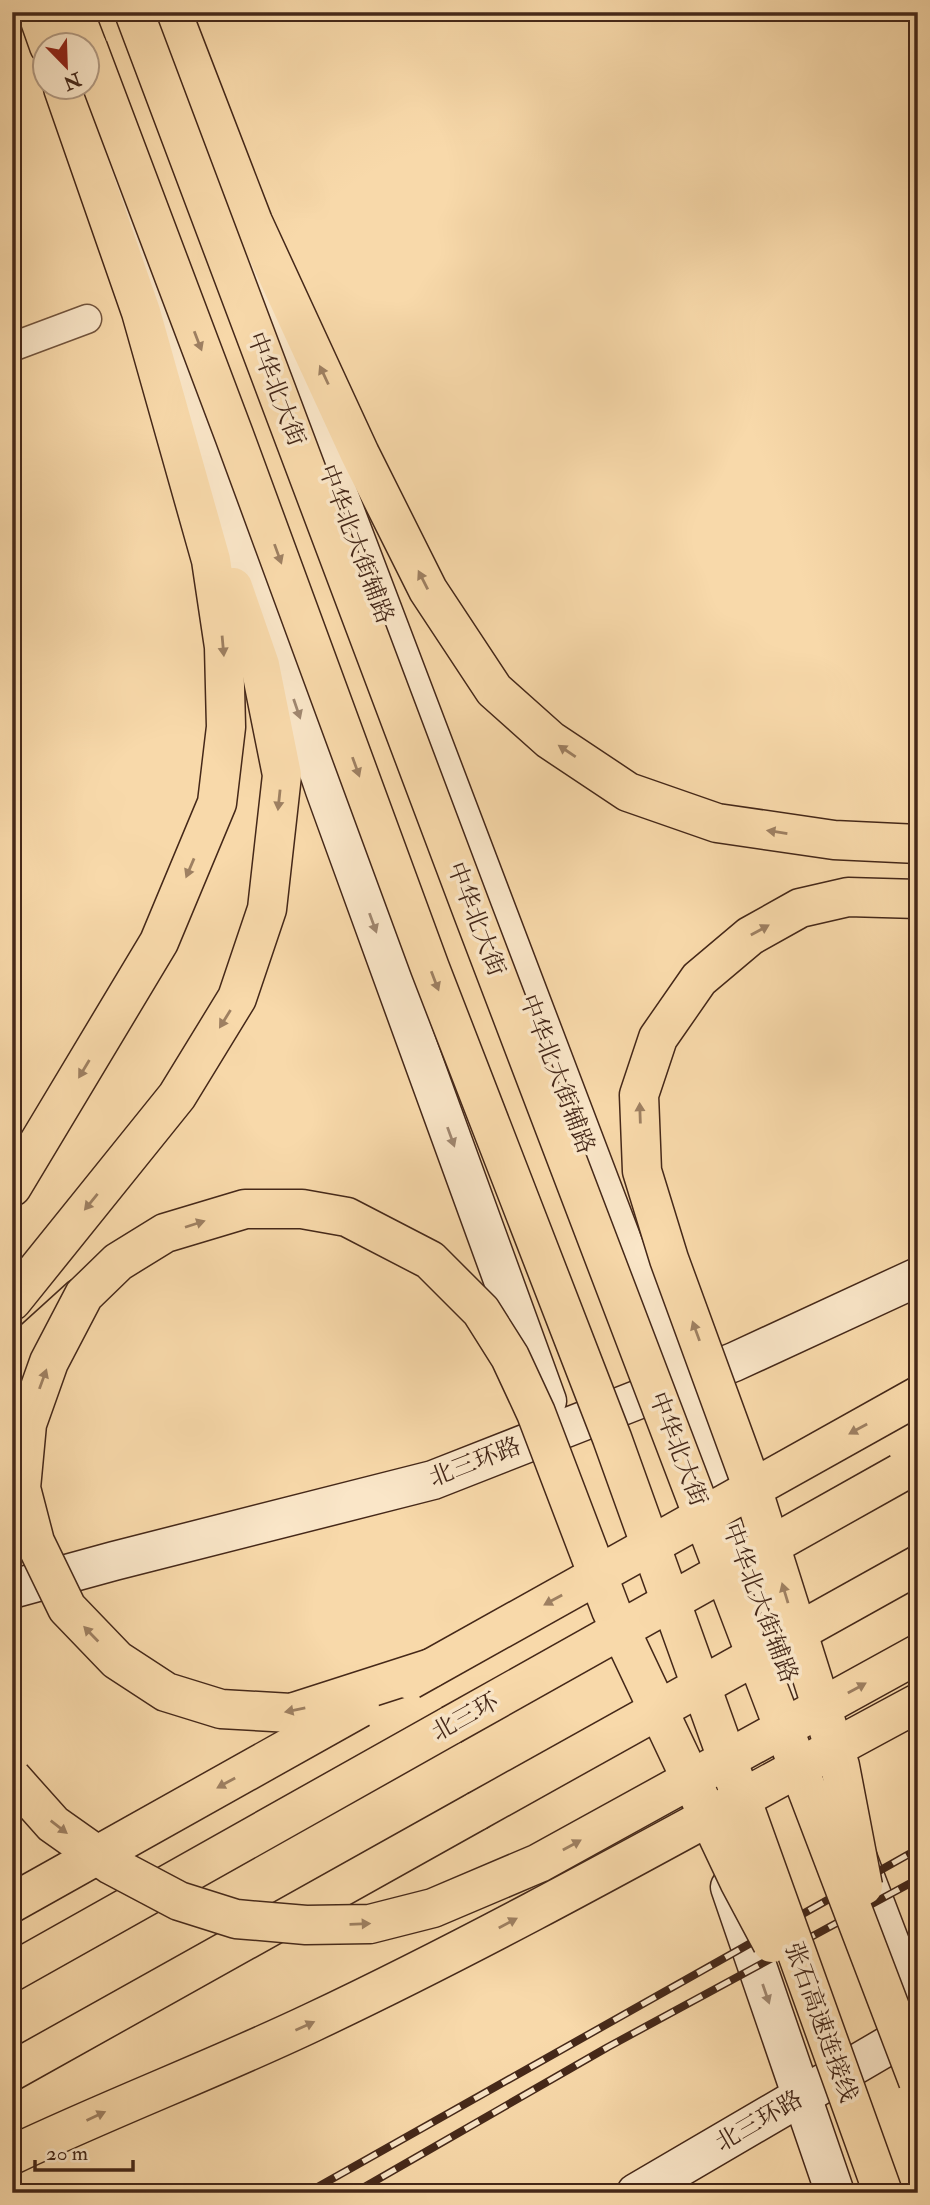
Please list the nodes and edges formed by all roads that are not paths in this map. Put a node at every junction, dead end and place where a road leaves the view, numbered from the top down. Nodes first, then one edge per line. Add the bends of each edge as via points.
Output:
1 (37, 12) edge
2 (55, 12) edge
3 (74, 12) edge
4 (134, 12) edge
5 (156, 12) edge
6 (172, 12) edge
7 (43, 32) edge
8 (63, 32) edge
9 (81, 32) edge
10 (102, 87) edge
11 (68, 102) edge
12 (90, 102) edge
13 (87, 320) dead end
14 (12, 347) edge
15 (161, 384) junction
16 (918, 837) edge
17 (834, 840) junction
18 (918, 844) edge
19 (918, 880) edge
20 (918, 899) edge
21 (800, 908) junction
22 (12, 1187) edge
23 (118, 1262) junction
24 (918, 1277) edge
25 (12, 1301) edge
26 (12, 1372) edge
27 (676, 1384) junction
28 (918, 1396) edge
29 (558, 1430) junction
30 (909, 1468) edge
31 (918, 1566) edge
32 (12, 1589) edge
33 (918, 1654) edge
34 (430, 1668) junction
35 (918, 1703) edge
36 (12, 1778) edge
37 (12, 1903) edge
38 (12, 1972) edge
39 (884, 1992) junction
40 (918, 2016) edge
41 (918, 2028) edge
42 (834, 2057) junction
43 (12, 2071) edge
44 (918, 2081) edge
45 (801, 2097) junction
46 (12, 2155) edge
47 (636, 2193) edge
48 (835, 2193) edge
49 (883, 2193) edge

1 - 7 highway
2 - 8 main road
3 - 9 highway
4 - 39 highway, 中华北大街, bridge
5 - 27 main road, 中华北大街辅路
17 -> 6 highway via 717,822 628,792 550,740 494,690 428,590 360,454 253,222
10 -> 42 highway, 张石高速连接线, bridge via 430,968 612,1438
11 - 15 highway via 141,312
12 -> 29 main road via 325,790
13 - 14 street
15 -> 22 highway via 211,560 224,646 226,727 217,803 159,942
15 -> 25 highway via 260,665 282,775 267,909 237,998 177,1096
16 - 17 highway
17 - 18 highway
19 - 21 highway, bridge via 863,885
20 - 21 highway, bridge via 848,897
39 -> 21 highway, bridge via 840,1766 749,1478 642,1171 639,1095 658,1038 699,979 750,936
23 - 26 highway, bridge via 27,1346
34 -> 23 highway, bridge via 291,1713 221,1709 166,1692 117,1660 67,1608 35,1542 21,1488 27,1424 49,1362 84,1295
23 -> 42 highway, bridge via 165,1233 245,1209 302,1209 347,1217 430,1260 481,1311 510,1357 536,1413 611,1610 640,1673 739,1881
24 - 27 main road, 北三环路
27 - 29 main road, 北三环路
27 - 40 main road, 中华北大街辅路
28 -> 34 highway, bridge
29 - 32 main road, 北三环路 via 433,1479
29 -> 45 main road via 733,1894
30 - 38 highway, 北三环, bridge
31 - 43 highway, bridge
36 -> 33 highway, bridge via 53,1824 111,1865 179,1901 236,1919 370,1924 433,1908 539,1863
34 -> 37 highway, bridge
46 -> 35 highway, bridge via 311,2023 441,1959
39 - 44 highway, bridge
41 - 45 main road, 北三环路
42 - 49 highway, 张石高速连接线, bridge
45 - 47 main road, 北三环路
45 - 48 main road

